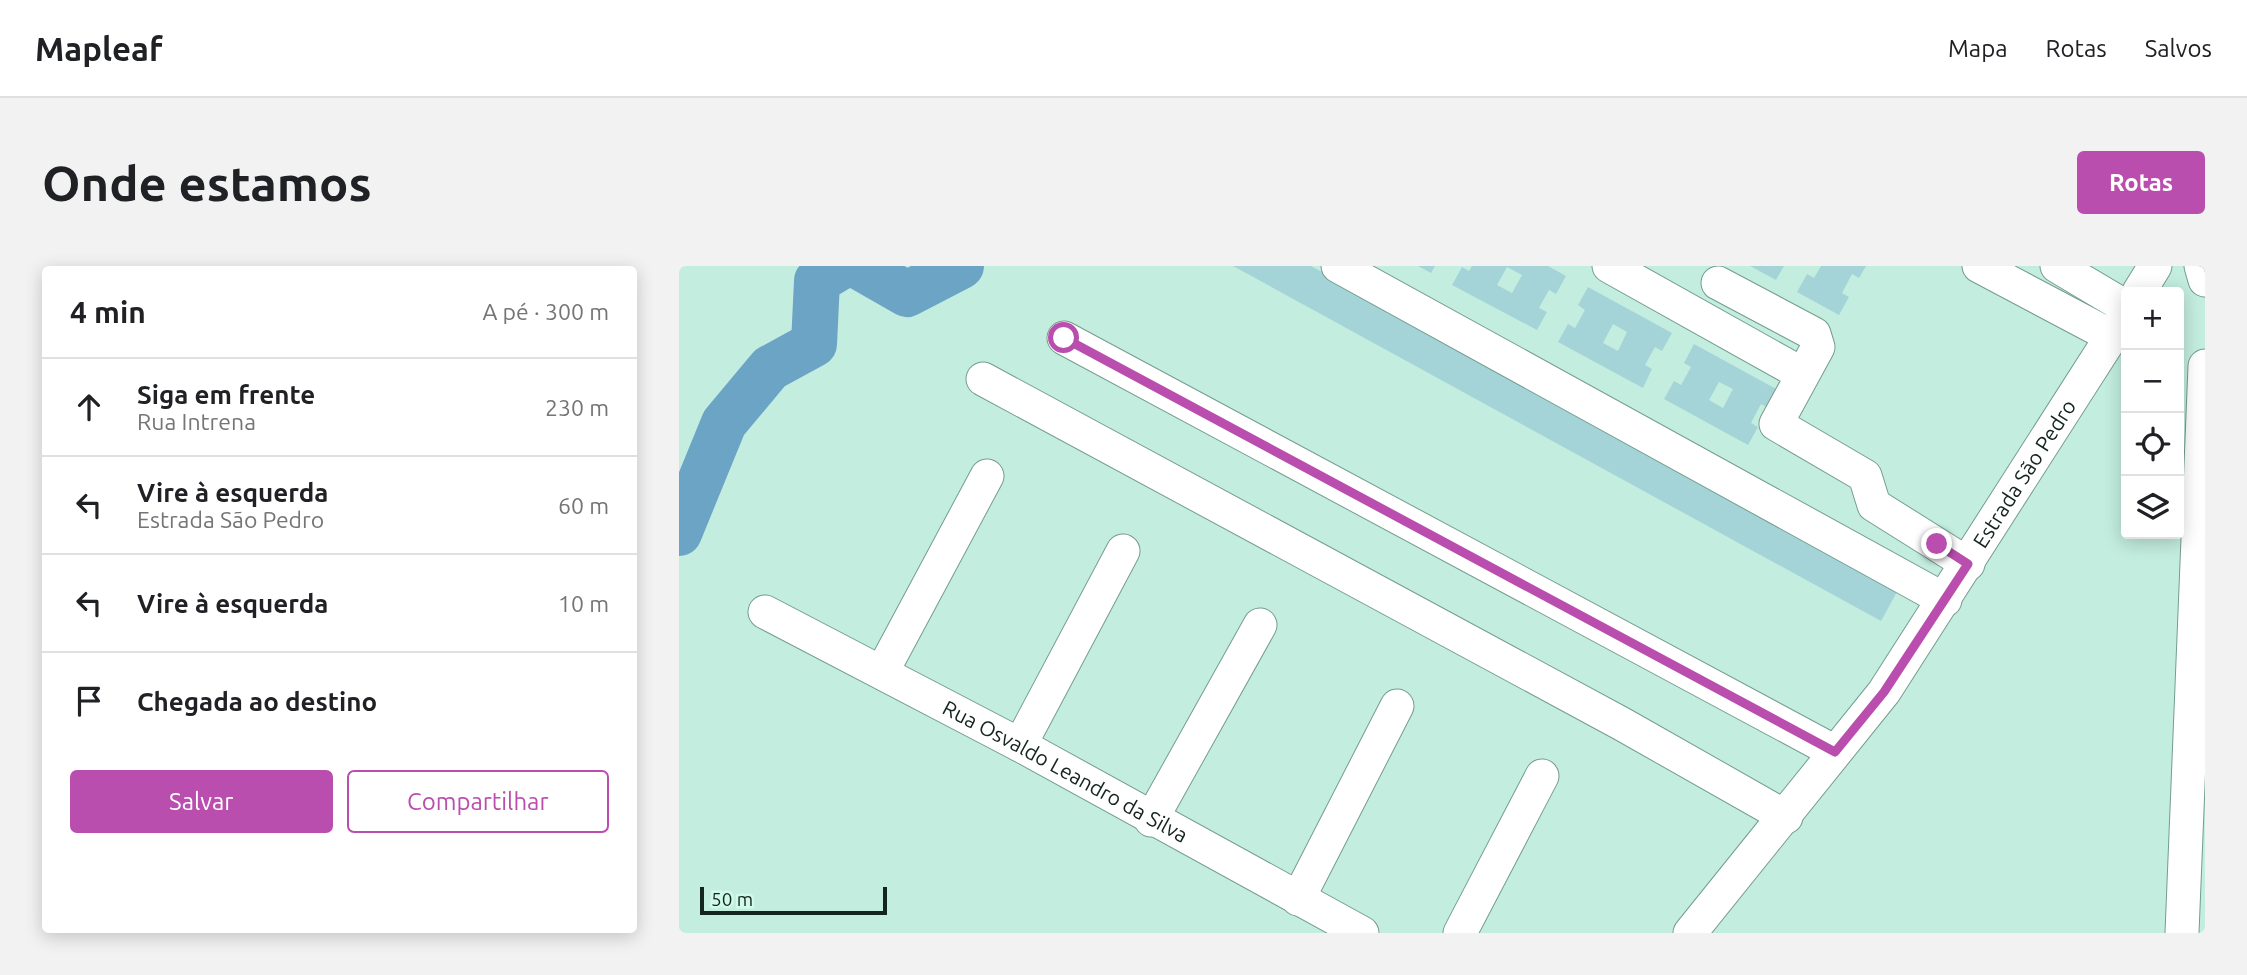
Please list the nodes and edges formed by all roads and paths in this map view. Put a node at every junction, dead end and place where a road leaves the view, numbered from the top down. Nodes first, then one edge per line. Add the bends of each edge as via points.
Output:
1 (1338, 266) edge
2 (1609, 266) edge
3 (1979, 266) edge
4 (2057, 266) edge
5 (2155, 266) edge
6 (2201, 266) edge
7 (2205, 280) edge
8 (1718, 283) dead end
9 (2142, 287) edge
10 (2121, 318) edge
11 (2121, 319) edge
12 (2121, 321) edge
13 (1064, 338) dead end
14 (2205, 366) edge
15 (1802, 374) junction
16 (983, 379) dead end
17 (987, 475) dead end
18 (1123, 551) dead end
19 (1968, 564) junction
20 (1945, 600) junction
21 (765, 612) dead end
22 (1260, 625) dead end
23 (882, 672) junction
24 (2200, 680) edge
25 (1397, 706) dead end
26 (1020, 745) junction
27 (1835, 752) junction
28 (1542, 776) dead end
29 (1786, 817) junction
30 (1151, 820) junction
31 (1297, 899) junction
32 (1361, 933) edge
33 (1460, 933) edge
34 (1690, 933) edge
35 (2182, 933) edge

1 - 20 street
2 - 15 street
3 - 11 street
4 - 10 street
5 - 9 street
6 - 7 street
8 - 15 street via 1814,334 1818,347
12 - 19 street, Estrada São Pedro
13 - 27 street
14 - 24 street
15 - 19 street via 1776,424 1865,476 1874,505
16 - 29 street
17 - 23 street
18 - 26 street
19 - 20 street, Estrada São Pedro
20 - 27 street, Estrada São Pedro via 1884,692
21 - 23 street, Rua Osvaldo Leandro da Silva
22 - 30 street
23 - 26 street, Rua Osvaldo Leandro da Silva
24 - 35 street
25 - 31 street
26 - 30 street, Rua Osvaldo Leandro da Silva
27 - 29 street, Estrada São Pedro
28 - 33 street
29 - 34 street, Estrada São Pedro
30 - 31 street, Rua Osvaldo Leandro da Silva
31 - 32 street, Rua Osvaldo Leandro da Silva

